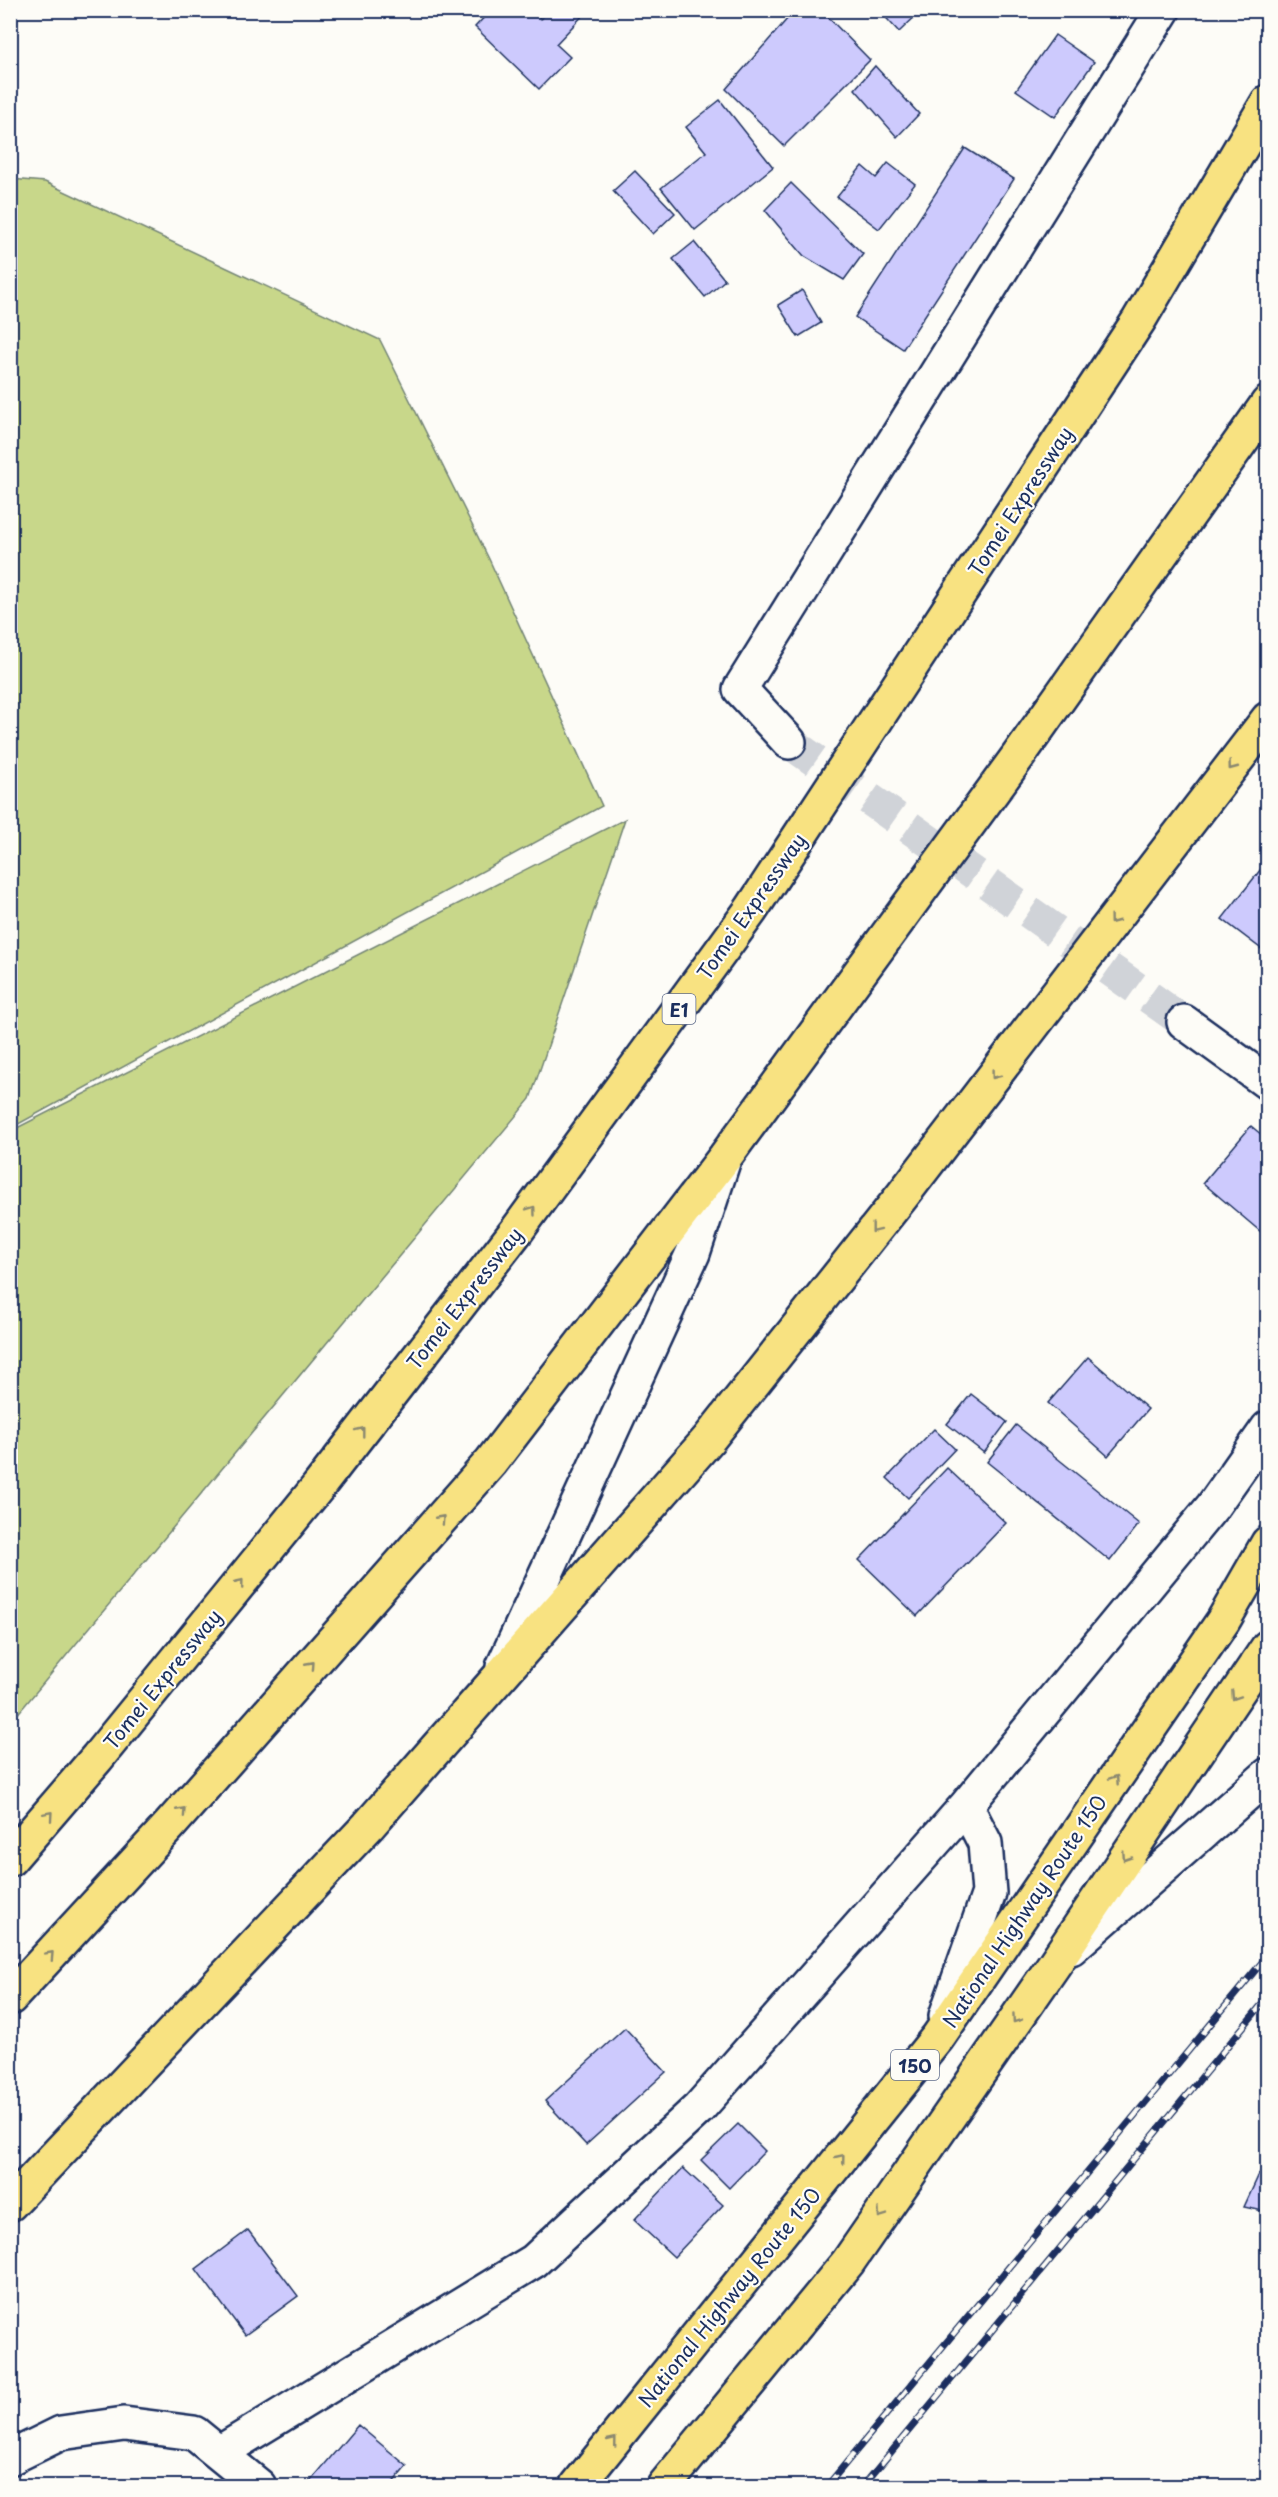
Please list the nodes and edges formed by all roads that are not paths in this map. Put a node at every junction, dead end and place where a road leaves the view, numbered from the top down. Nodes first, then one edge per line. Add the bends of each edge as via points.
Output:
1 (1163, 10) edge
2 (1268, 102) edge
3 (1268, 403) edge
4 (1268, 719) edge
5 (789, 742) tunnel mouth
6 (1184, 1023) tunnel mouth
7 (1268, 1083) edge
8 (725, 1157) junction
9 (1268, 1428) edge
10 (1268, 1544) edge
11 (1268, 1647) edge
12 (499, 1677) junction
13 (1268, 1775) edge
14 (966, 1806) junction
15 (10, 1859) edge
16 (1054, 1963) junction
17 (10, 1998) edge
18 (938, 2037) junction
19 (10, 2204) edge
20 (219, 2453) junction
21 (10, 2458) edge
22 (259, 2487) edge
23 (577, 2487) edge
24 (664, 2487) edge

1 - 5 street via 740,689
15 -> 2 highway, Tomei Expressway / E1 via 325,1478 518,1229 751,910 1139,320
3 - 8 highway via 1019,755
4 -> 12 highway via 902,1196 716,1431
6 - 7 street
8 - 12 street via 693,1253
17 -> 8 highway via 169,1826 491,1462
9 - 14 street via 1213,1506
18 -> 10 highway, National Highway Route 150 / 150 via 1223,1621
11 -> 16 highway, 150
12 - 19 highway via 368,1826
13 - 16 street
14 - 18 street via 985,1843 989,1893
14 - 20 street via 699,2108 534,2261
16 -> 24 highway, 150 via 848,2262
23 -> 18 highway, National Highway Route 150 / 150
20 - 21 street via 194,2433 124,2424 61,2433
20 - 22 street

